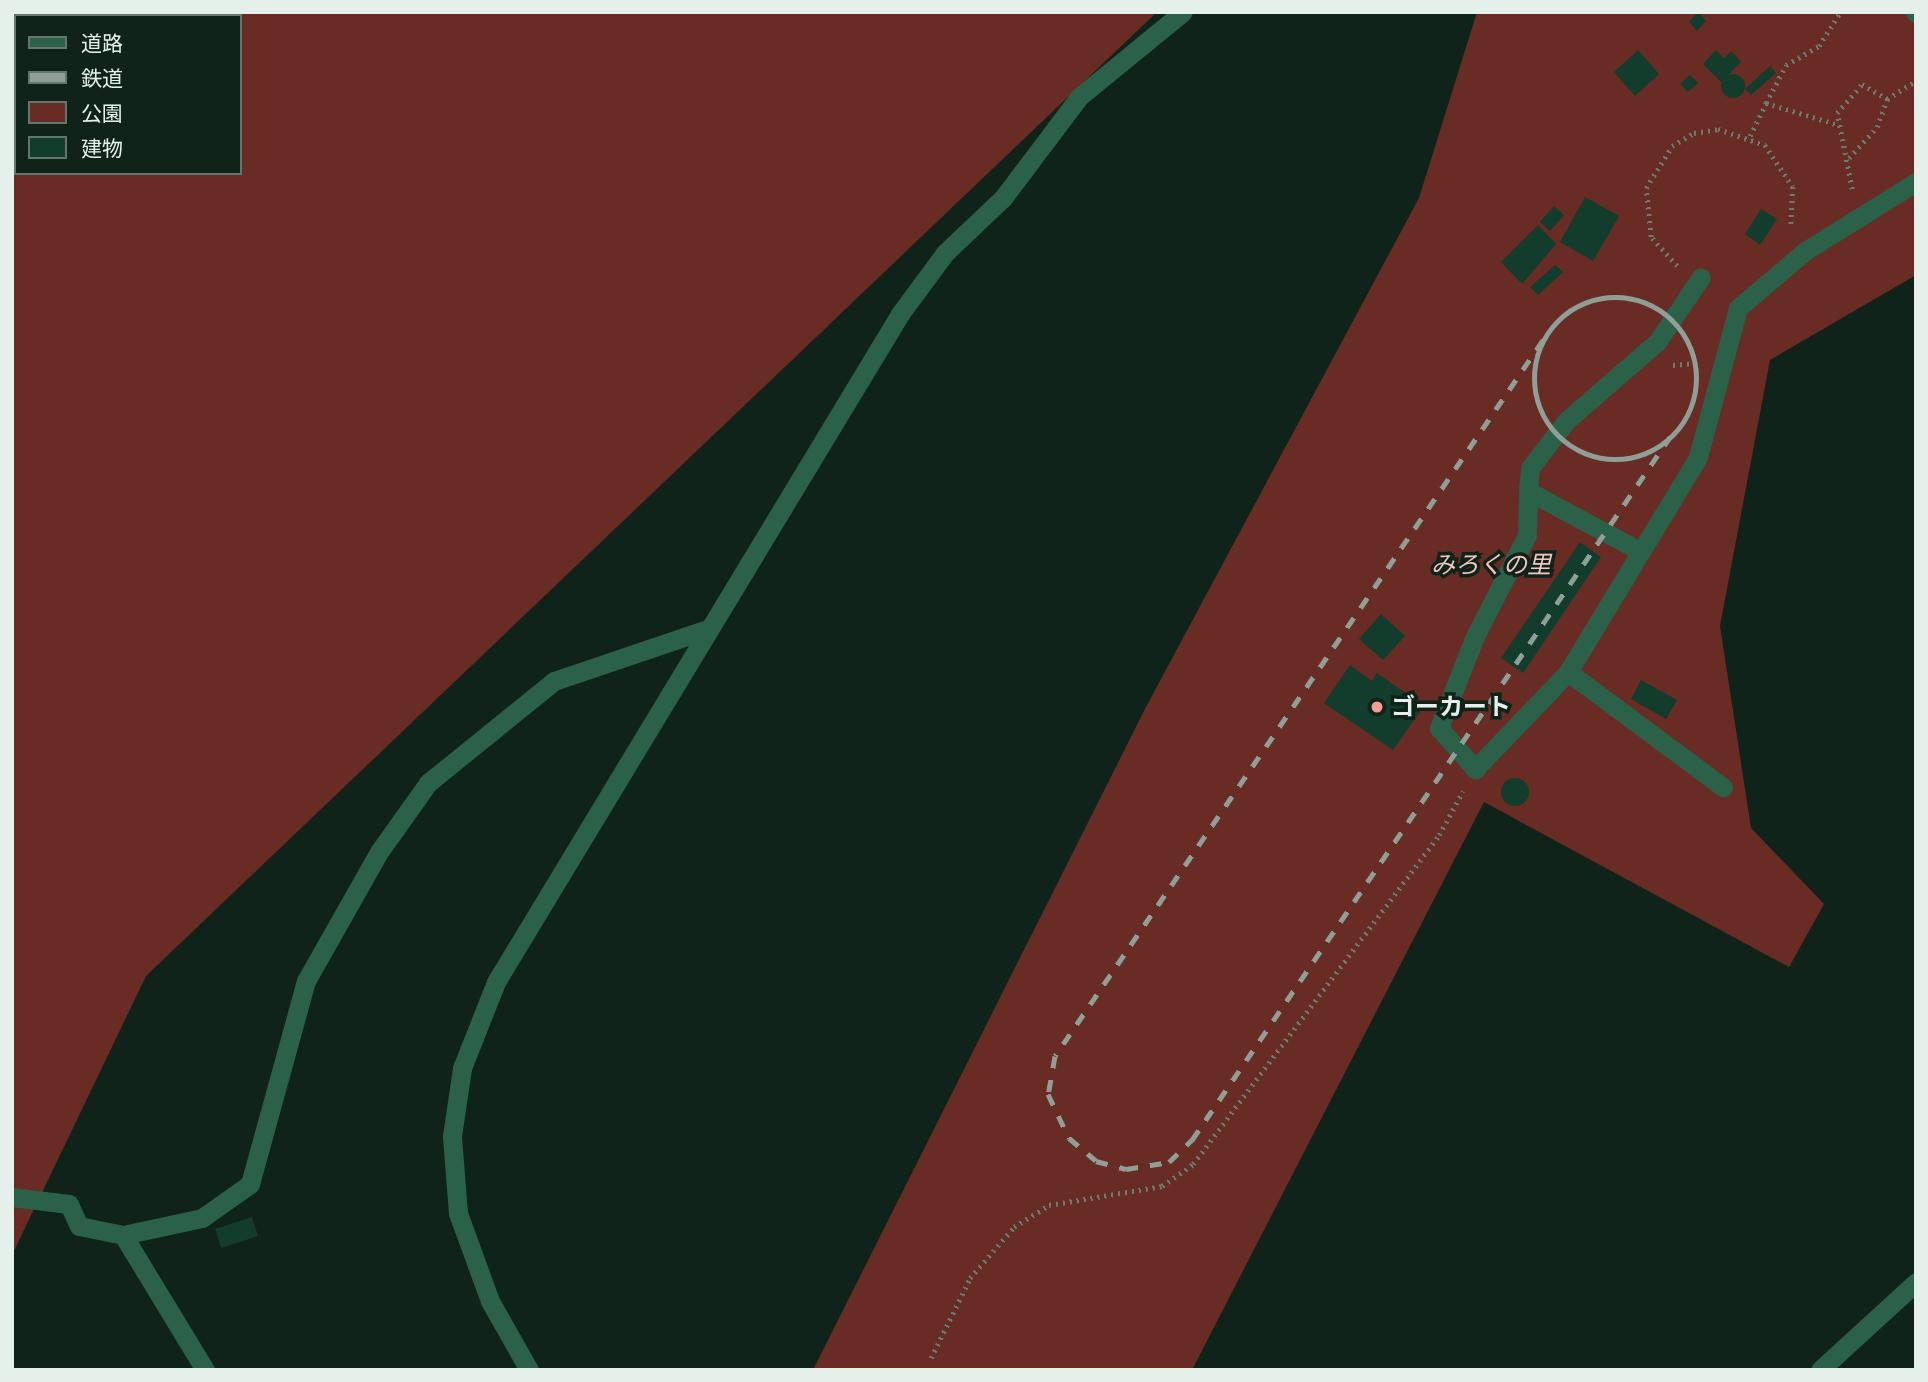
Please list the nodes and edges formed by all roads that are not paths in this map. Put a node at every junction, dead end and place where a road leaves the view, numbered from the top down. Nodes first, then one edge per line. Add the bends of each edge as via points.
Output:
1 (1183, 12) edge
2 (1916, 182) edge
3 (1701, 278) road end
4 (1528, 491) junction
5 (1638, 550) junction
6 (705, 630) junction
7 (1568, 672) junction
8 (1723, 787) dead end
9 (12, 1197) edge
10 (123, 1235) junction
11 (1916, 1282) edge
12 (205, 1370) edge
13 (530, 1370) edge
14 (1820, 1370) edge

1 - 6 street via 1079,97 1003,198 945,253 900,314
2 - 5 street via 1857,224 1805,251 1738,308 1698,457
3 - 4 street via 1657,342 1566,421 1530,468
4 - 5 street
4 - 7 street via 1527,535 1475,636 1438,728 1475,769
5 - 7 street
6 - 10 street via 554,681 428,783 379,852 306,981 250,1184 202,1218
6 - 13 street via 496,982 462,1068 452,1136 457,1213 490,1301
7 - 8 street
9 - 10 street via 69,1203 79,1226
10 - 12 street
11 - 14 street

